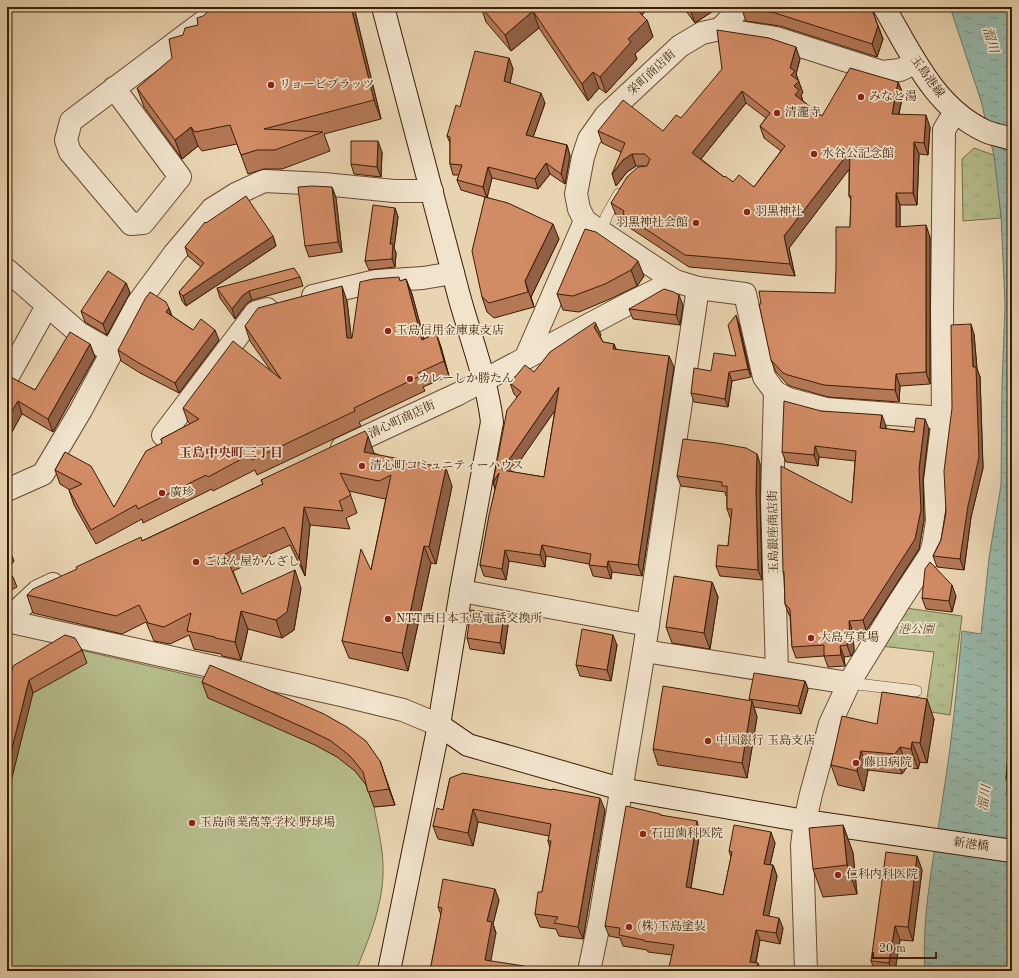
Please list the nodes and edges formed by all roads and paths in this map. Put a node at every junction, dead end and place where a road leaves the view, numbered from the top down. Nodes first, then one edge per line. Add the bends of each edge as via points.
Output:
1 (223, 7) edge
2 (383, 7) edge
3 (884, 7) edge
4 (738, 8) edge
5 (720, 29) junction
6 (915, 63) junction
7 (114, 88) junction
8 (957, 113) junction
9 (1012, 139) edge
10 (628, 184) edge
11 (432, 191) junction
12 (593, 226) junction
13 (8, 273) edge
14 (453, 273) junction
15 (675, 281) junction
16 (698, 288) junction
17 (47, 306) junction
18 (112, 352) junction
19 (526, 357) junction
20 (7, 378) edge
21 (484, 381) junction
22 (775, 392) junction
23 (943, 418) junction
24 (163, 435) dead end
25 (324, 457) edge
26 (7, 490) edge
27 (73, 574) edge
28 (461, 591) junction
29 (7, 620) edge
30 (648, 625) junction
31 (644, 651) junction
32 (777, 672) junction
33 (848, 683) junction
34 (916, 691) dead end
35 (439, 725) junction
36 (621, 789) junction
37 (805, 821) junction
38 (1012, 851) edge
39 (390, 971) edge
40 (589, 971) edge
41 (806, 971) edge

1 - 7 street
2 - 11 street
3 - 6 street, 玉島港線
4 - 5 street
5 - 6 street, 栄町商店街 via 776,38 882,72 900,70
5 - 12 street, 栄町商店街 via 702,33 680,46 606,116 589,139 576,194 579,209
6 - 8 street, 玉島港線 via 933,88
7 - 7 street via 71,121 66,140 70,152 131,224 143,223 180,177
8 - 9 street, 玉島港線 via 986,132
8 - 23 street via 944,130
10 - 12 lane via 607,216
11 - 14 street
11 - 18 street via 394,191 264,181 236,194 212,209 174,254 138,303
12 - 15 street
12 - 19 street
13 - 17 street
14 - 21 street
14 - 24 street via 376,281 256,312
15 - 16 street
15 - 19 street, 清心町商店街
16 - 22 street via 745,294 764,377
16 - 30 street
17 - 18 street via 79,333
17 - 20 street
18 - 26 street via 43,474
19 - 21 street, 清心町商店街
21 - 25 street, 清心町商店街
21 - 28 street via 492,422
22 - 23 street via 788,399 826,408
22 - 32 street, 玉島銀座商店街 via 772,500
23 - 33 street via 935,481 937,521 930,555
27 - 29 street via 38,591
28 - 30 street
28 - 35 street
29 - 35 street, 新港橋 via 403,710
30 - 31 street
31 - 32 street
31 - 36 street
32 - 33 street
33 - 34 lane
33 - 37 street via 830,724
35 - 36 street, 新港橋 via 468,745
35 - 39 street
36 - 37 street, 新港橋
36 - 40 street
37 - 38 street, 新港橋
37 - 41 street via 802,845

